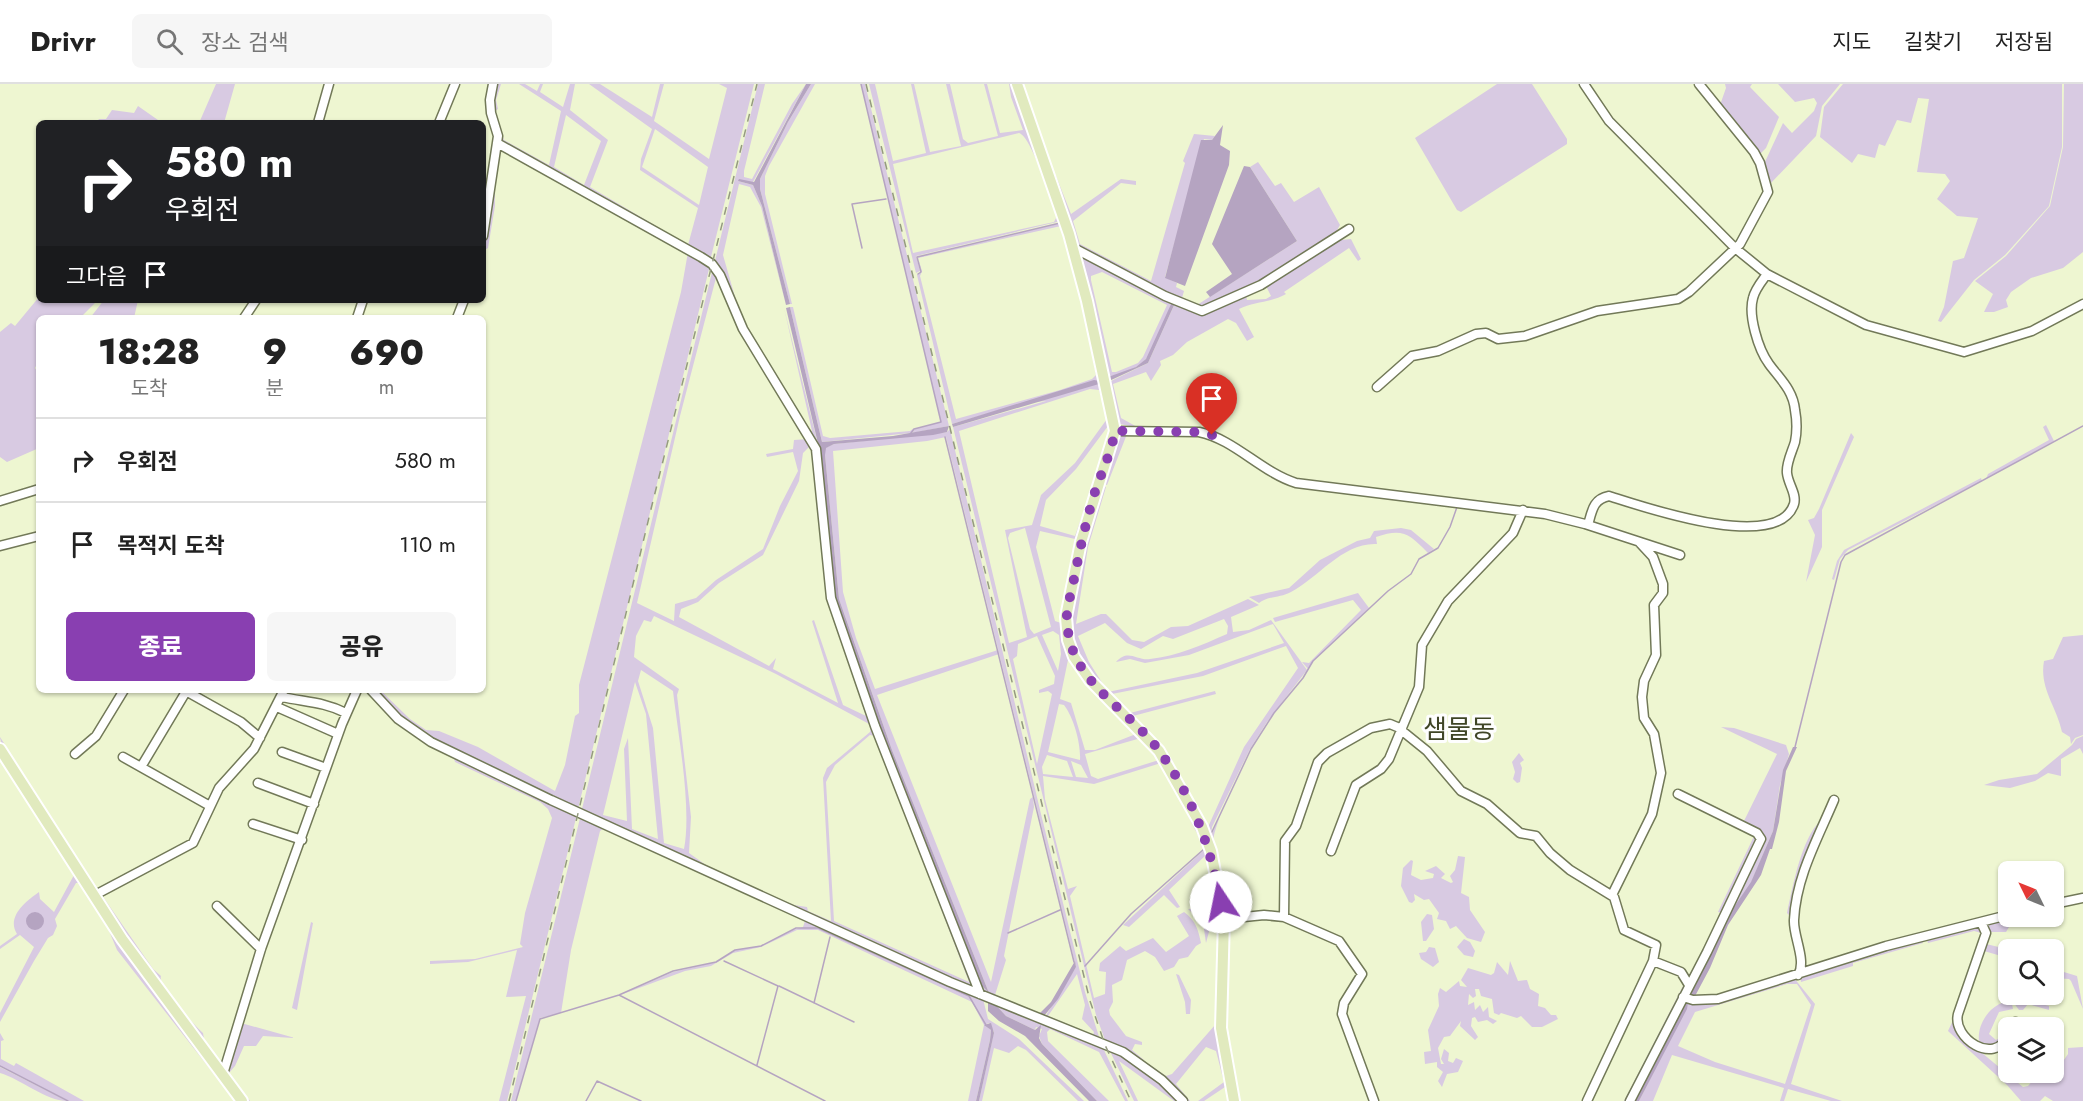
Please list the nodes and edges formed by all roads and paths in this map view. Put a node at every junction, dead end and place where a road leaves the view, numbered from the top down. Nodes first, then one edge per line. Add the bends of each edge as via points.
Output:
1 (329, 84) edge
2 (455, 84) edge
3 (493, 84) edge
4 (1017, 84) edge
5 (1584, 84) edge
6 (1699, 84) edge
7 (319, 120) edge
8 (440, 120) edge
9 (497, 143) junction
10 (486, 216) edge
11 (1349, 229) dead end
12 (1072, 247) junction
13 (1735, 248) junction
14 (1767, 274) junction
15 (2083, 304) edge
16 (1377, 387) dead end
17 (1115, 431) junction
18 (36, 490) edge
19 (0, 501) edge
20 (1523, 510) junction
21 (1588, 525) junction
22 (36, 537) edge
23 (1637, 541) junction
24 (0, 546) edge
25 (1680, 555) dead end
26 (122, 693) edge
27 (184, 693) edge
28 (191, 693) edge
29 (283, 693) edge
30 (356, 693) edge
31 (374, 693) edge
32 (277, 707) junction
33 (346, 713) junction
34 (1401, 729) junction
35 (338, 734) junction
36 (260, 738) junction
37 (0, 749) edge
38 (282, 752) dead end
39 (75, 754) dead end
40 (123, 757) dead end
41 (141, 767) junction
42 (326, 768) junction
43 (258, 783) dead end
44 (1678, 795) dead end
45 (1834, 800) dead end
46 (314, 804) junction
47 (210, 806) junction
48 (253, 824) dead end
49 (302, 840) junction
50 (1331, 851) dead end
51 (95, 895) junction
52 (1612, 895) junction
53 (2083, 898) edge
54 (2064, 902) edge
55 (217, 906) dead end
56 (1284, 917) junction
57 (1998, 918) edge
58 (1224, 919) junction
59 (1981, 922) junction
60 (261, 950) junction
61 (1653, 961) junction
62 (1798, 975) junction
63 (1689, 985) junction
64 (980, 994) junction
65 (1687, 999) junction
66 (1998, 1048) edge
67 (223, 1074) junction
68 (242, 1101) edge
69 (1183, 1101) edge
70 (1234, 1101) edge
71 (1374, 1101) edge
72 (1587, 1101) edge
73 (1630, 1101) edge

1 - 7 street
2 - 8 street
3 - 9 street via 490,106
4 - 12 main road
5 - 13 street via 1608,121
6 - 13 street via 1754,152 1768,192
9 - 10 street
9 - 64 street via 701,257 720,275 743,329 816,449 831,598 875,726
11 - 12 street via 1260,285 1202,311
12 - 17 main road
13 - 14 street
13 - 16 street via 1678,299 1597,311 1538,334 1498,339 1486,333 1476,334 1438,351 1412,356
14 - 15 street via 1866,325 1964,352 2032,331
14 - 21 street via 1752,304 1762,351 1786,384 1795,409 1796,440 1787,472 1794,505 1786,516 1770,523 1718,526 1609,496 1595,503
17 - 20 street via 1212,435 1269,472 1296,483
17 - 58 main road via 1081,542 1066,616 1068,640 1090,680 1149,739 1175,775 1211,851
18 - 19 street
20 - 21 street
20 - 34 street via 1513,533 1448,601 1422,645 1419,687
21 - 23 street
22 - 24 street
23 - 25 street
23 - 52 street via 1653,557 1663,584 1663,593 1654,605 1656,655 1644,681 1642,697 1644,718 1654,734 1661,773 1652,814
26 - 39 street via 96,736
27 - 41 street
28 - 36 street
29 - 32 street
29 - 33 street via 330,704
30 - 33 street
31 - 64 street via 398,719 431,742 550,800
32 - 35 street
32 - 36 street
33 - 35 street
34 - 50 street via 1386,765 1356,785
34 - 52 street via 1427,751 1461,791 1487,804 1520,833 1536,836 1570,870
34 - 56 street via 1390,724 1371,728 1318,762 1296,826 1285,841
35 - 42 street
36 - 47 street via 247,759 219,788
37 - 51 main road
38 - 42 street
40 - 41 street
41 - 47 street
42 - 46 street
43 - 46 street
44 - 63 street via 1757,833 1761,839
45 - 62 street via 1814,841 1798,897 1794,923 1801,967
46 - 49 street
47 - 51 street via 193,843
48 - 49 street
49 - 60 street
51 - 67 main road via 122,939
52 - 61 street via 1624,930 1656,945
53 - 54 street
55 - 60 street
56 - 58 street
56 - 71 street via 1339,942 1361,970 1362,978 1344,1003 1342,1014
57 - 59 street
58 - 70 main road via 1221,1028
59 - 62 street via 1886,946
59 - 66 street via 1986,933 1958,1014 1958,1028 1964,1036 1990,1050
60 - 67 street
61 - 63 street via 1681,972
61 - 72 street
62 - 65 street via 1718,999
63 - 65 street
64 - 69 street via 1124,1052
65 - 73 street
67 - 68 main road

